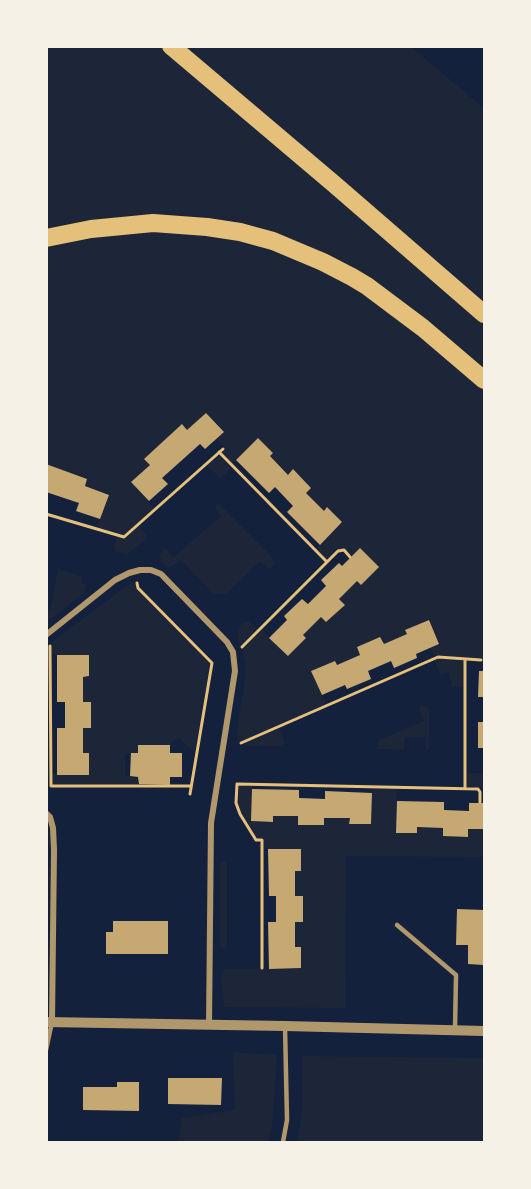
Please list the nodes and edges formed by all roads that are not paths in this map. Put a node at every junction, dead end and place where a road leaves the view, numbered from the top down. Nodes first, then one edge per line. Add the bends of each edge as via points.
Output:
1 (171, 46) edge
2 (46, 238) edge
3 (484, 314) edge
4 (484, 380) edge
5 (48, 633) edge
6 (46, 813) edge
7 (397, 925) dead end
8 (49, 1022) edge
9 (209, 1025) junction
10 (285, 1026) junction
11 (455, 1030) junction
12 (484, 1031) edge
13 (46, 1050) edge
14 (283, 1143) edge

1 - 3 highway
2 - 4 highway via 153,223 215,228 273,241 367,286
5 - 9 street via 115,580 140,570 152,570 161,574 233,652 235,671 211,823
6 - 8 street via 53,828 54,850
7 - 11 lane via 456,975
8 - 9 street
8 - 13 lane
9 - 10 street
10 - 11 street
10 - 14 lane via 287,1120
11 - 12 street

